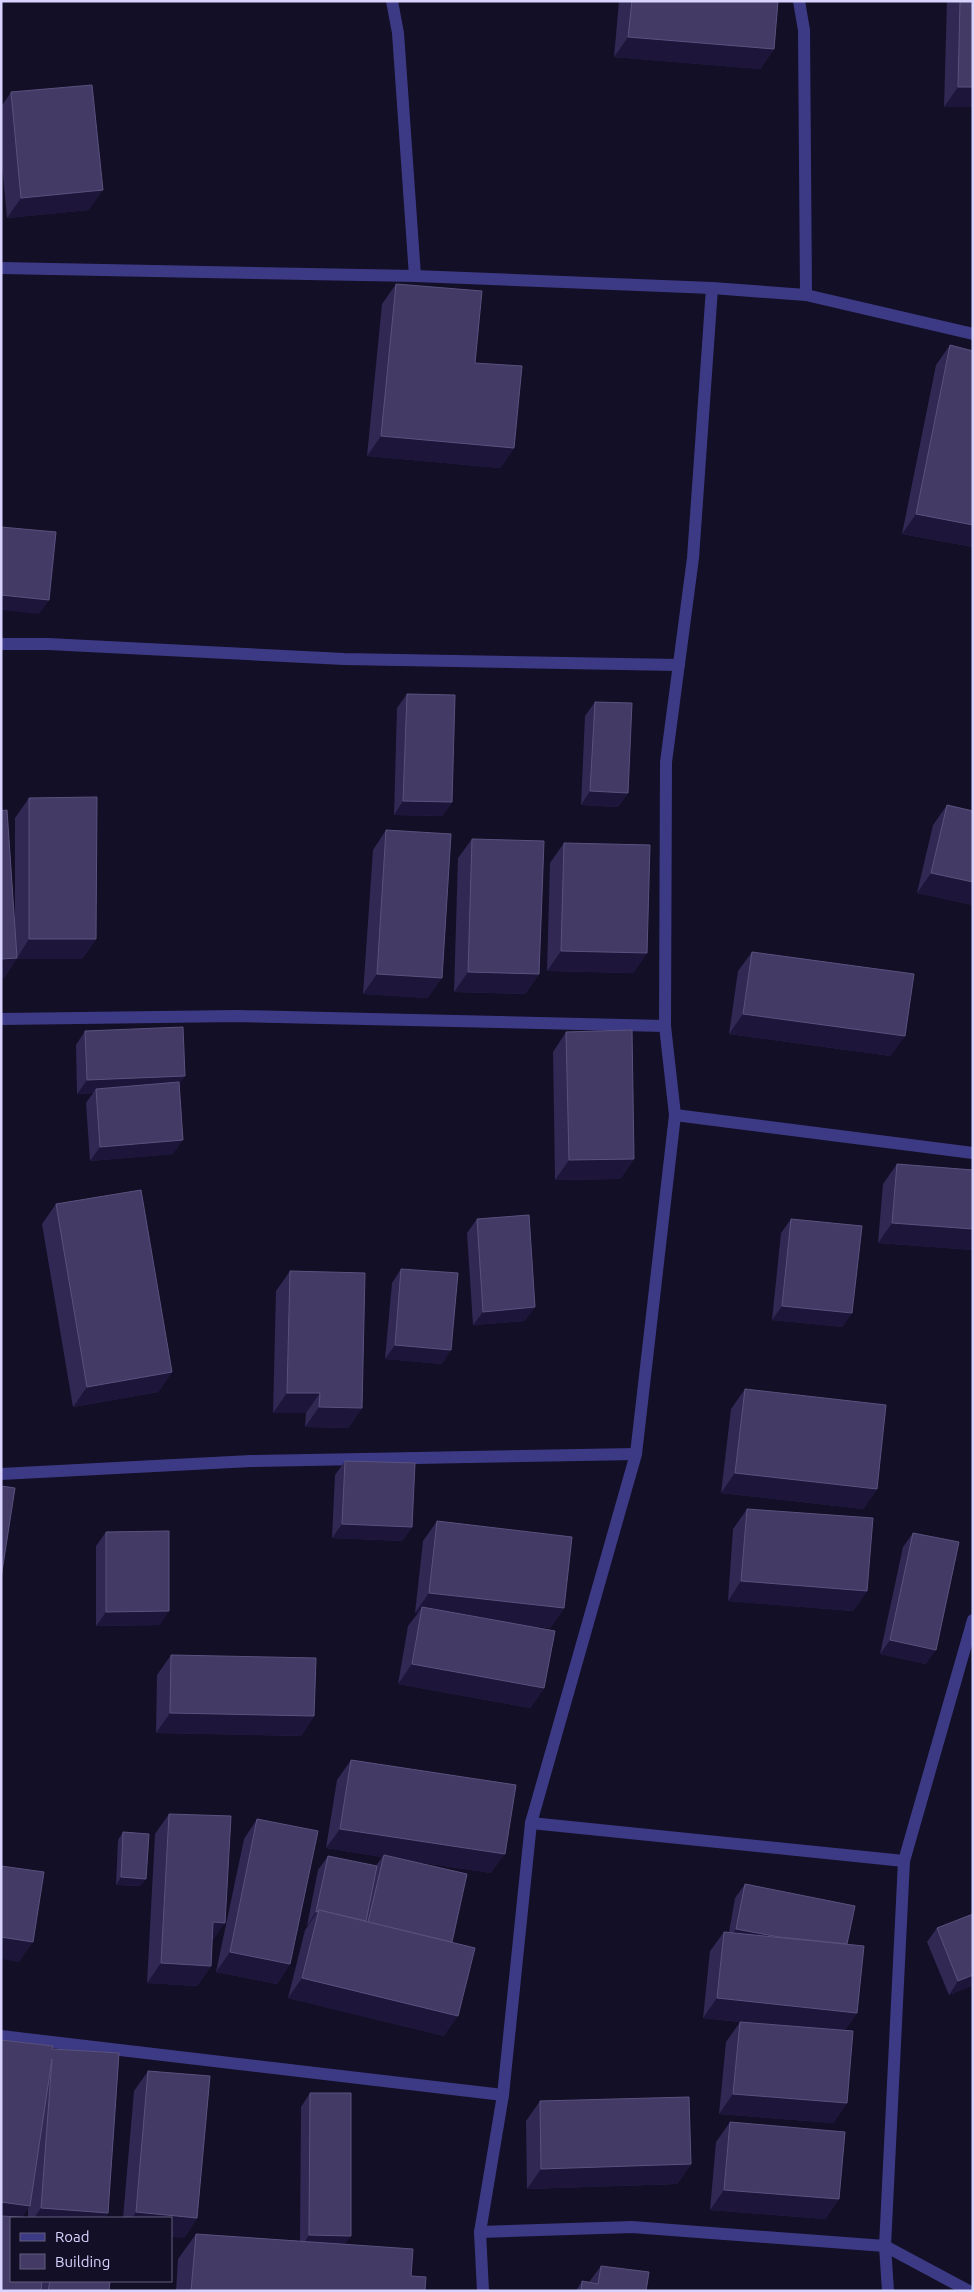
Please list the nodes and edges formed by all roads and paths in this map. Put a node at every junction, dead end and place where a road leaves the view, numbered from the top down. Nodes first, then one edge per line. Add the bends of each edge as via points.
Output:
1 (392, 1) edge
2 (799, 1) edge
3 (1, 268) edge
4 (415, 276) junction
5 (712, 288) junction
6 (806, 295) junction
7 (973, 334) edge
8 (1, 644) edge
9 (679, 665) junction
10 (1, 1019) edge
11 (665, 1026) junction
12 (675, 1115) junction
13 (973, 1153) edge
14 (636, 1454) junction
15 (1, 1474) edge
16 (973, 1620) edge
17 (531, 1823) junction
18 (904, 1861) junction
19 (1, 2036) edge
20 (503, 2095) junction
21 (480, 2232) junction
22 (885, 2246) junction
23 (483, 2291) edge
24 (888, 2291) edge
25 (969, 2291) edge

1 - 4 street via 398,33
2 - 6 street via 804,30
3 - 4 street
4 - 5 street
5 - 6 street
5 - 9 street via 693,558
6 - 7 street
8 - 9 street via 344,659
9 - 11 street via 666,762
10 - 11 street via 238,1016
11 - 12 street
12 - 13 street
12 - 14 street
14 - 15 street via 251,1460
14 - 17 street
16 - 18 street
17 - 18 street
17 - 20 street
18 - 22 street
19 - 20 street
20 - 21 street
21 - 22 street via 632,2227
21 - 23 street
22 - 24 street
22 - 25 street

